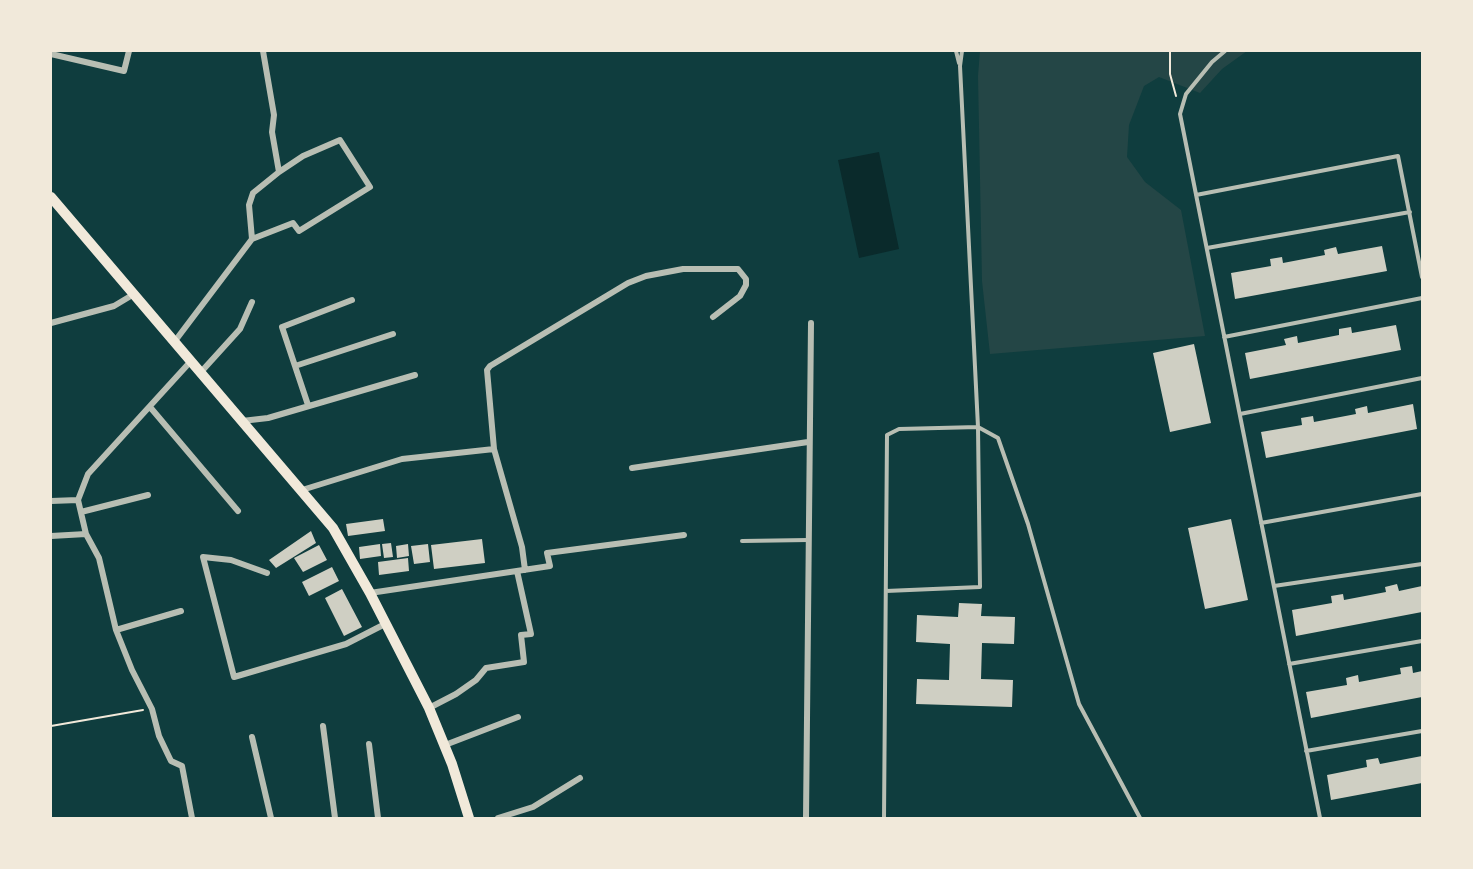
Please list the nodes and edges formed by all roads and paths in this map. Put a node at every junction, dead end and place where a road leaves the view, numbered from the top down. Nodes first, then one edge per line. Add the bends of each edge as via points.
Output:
1 (129, 51) edge
2 (263, 51) edge
3 (956, 51) edge
4 (962, 51) edge
5 (1170, 51) edge
6 (1225, 51) edge
7 (51, 54) edge
8 (960, 66) junction
9 (1180, 114) junction
10 (279, 172) junction
11 (1196, 195) junction
12 (51, 197) edge
13 (1410, 212) junction
14 (252, 239) junction
15 (1207, 248) junction
16 (1422, 277) edge
17 (134, 294) junction
18 (1422, 298) edge
19 (352, 300) dead end
20 (252, 302) dead end
21 (713, 317) dead end
22 (812, 322) dead end
23 (51, 323) edge
24 (393, 334) dead end
25 (1224, 337) junction
26 (175, 341) junction
27 (192, 360) junction
28 (295, 366) junction
29 (201, 372) junction
30 (415, 375) dead end
31 (1422, 378) edge
32 (308, 405) junction
33 (150, 407) junction
34 (1240, 414) junction
35 (242, 421) junction
36 (978, 427) junction
37 (808, 442) junction
38 (494, 449) junction
39 (632, 468) dead end
40 (302, 490) junction
41 (1422, 494) edge
42 (148, 495) dead end
43 (78, 500) junction
44 (51, 501) edge
45 (238, 511) dead end
46 (81, 512) junction
47 (1261, 523) junction
48 (86, 534) junction
49 (684, 535) dead end
50 (51, 536) edge
51 (808, 540) junction
52 (742, 542) dead end
53 (1422, 564) edge
54 (525, 570) junction
55 (517, 571) junction
56 (267, 573) dead end
57 (1274, 586) junction
58 (886, 591) junction
59 (370, 593) junction
60 (181, 611) dead end
61 (385, 624) junction
62 (117, 630) junction
63 (1422, 641) edge
64 (1289, 664) junction
65 (429, 708) junction
66 (152, 709) junction
67 (518, 717) dead end
68 (51, 726) edge
69 (323, 726) dead end
70 (1422, 731) edge
71 (252, 737) dead end
72 (369, 744) dead end
73 (445, 745) junction
74 (1306, 751) junction
75 (580, 778) dead end
76 (192, 818) edge
77 (271, 818) edge
78 (335, 818) edge
79 (378, 818) edge
80 (469, 818) edge
81 (498, 818) edge
82 (806, 818) edge
83 (884, 818) edge
84 (1140, 818) edge
85 (1320, 818) edge

1 - 7 street via 124,71
2 - 10 street
3 - 8 lane
4 - 8 lane
5 - 9 path via 1170,74
6 - 9 lane via 1186,94
8 - 36 lane
9 - 11 lane
10 - 14 street via 253,193 249,205
10 - 14 street via 303,156 340,140 370,187 299,231 293,224
11 - 13 lane via 1398,156
11 - 15 lane
12 - 17 main road
13 - 15 lane
13 - 16 lane
14 - 26 street
15 - 25 lane
17 - 23 street via 114,306
17 - 26 main road
18 - 25 lane
19 - 28 street via 282,327
20 - 29 street via 240,329
21 - 38 street via 740,296 746,285 738,269 683,269 646,276 494,362 487,370
22 - 37 street
24 - 28 street
25 - 34 lane
26 - 27 main road
27 - 29 main road
27 - 33 street
28 - 32 street
29 - 35 main road
30 - 32 street
31 - 34 lane
32 - 35 street via 268,418
33 - 43 street via 88,474
33 - 45 street
34 - 47 lane
35 - 40 main road
36 - 58 lane via 899,429 887,435
36 - 58 lane via 980,587
36 - 84 lane via 998,438 1028,524 1079,704
37 - 39 street
37 - 51 street
38 - 40 street via 402,459
38 - 54 street
40 - 59 main road via 333,528
41 - 47 lane
42 - 46 street
43 - 44 street
43 - 46 street
46 - 48 street
47 - 57 lane
48 - 50 street
48 - 62 street via 99,558
49 - 54 street via 547,553 550,566
51 - 52 lane
51 - 82 street
53 - 57 lane
54 - 55 street
55 - 59 street
55 - 65 street via 531,634 521,635 524,662 486,668 476,680
56 - 61 street via 231,560 202,556 234,677 346,644
57 - 64 lane
58 - 83 lane
59 - 61 main road
60 - 62 street
61 - 65 main road
62 - 66 street
63 - 64 lane
64 - 74 lane
65 - 73 main road
66 - 68 path
66 - 76 street via 171,761 182,766
67 - 73 street
69 - 78 street
70 - 74 lane
71 - 77 street
72 - 79 street
73 - 80 main road
74 - 85 lane
75 - 81 street via 533,807

